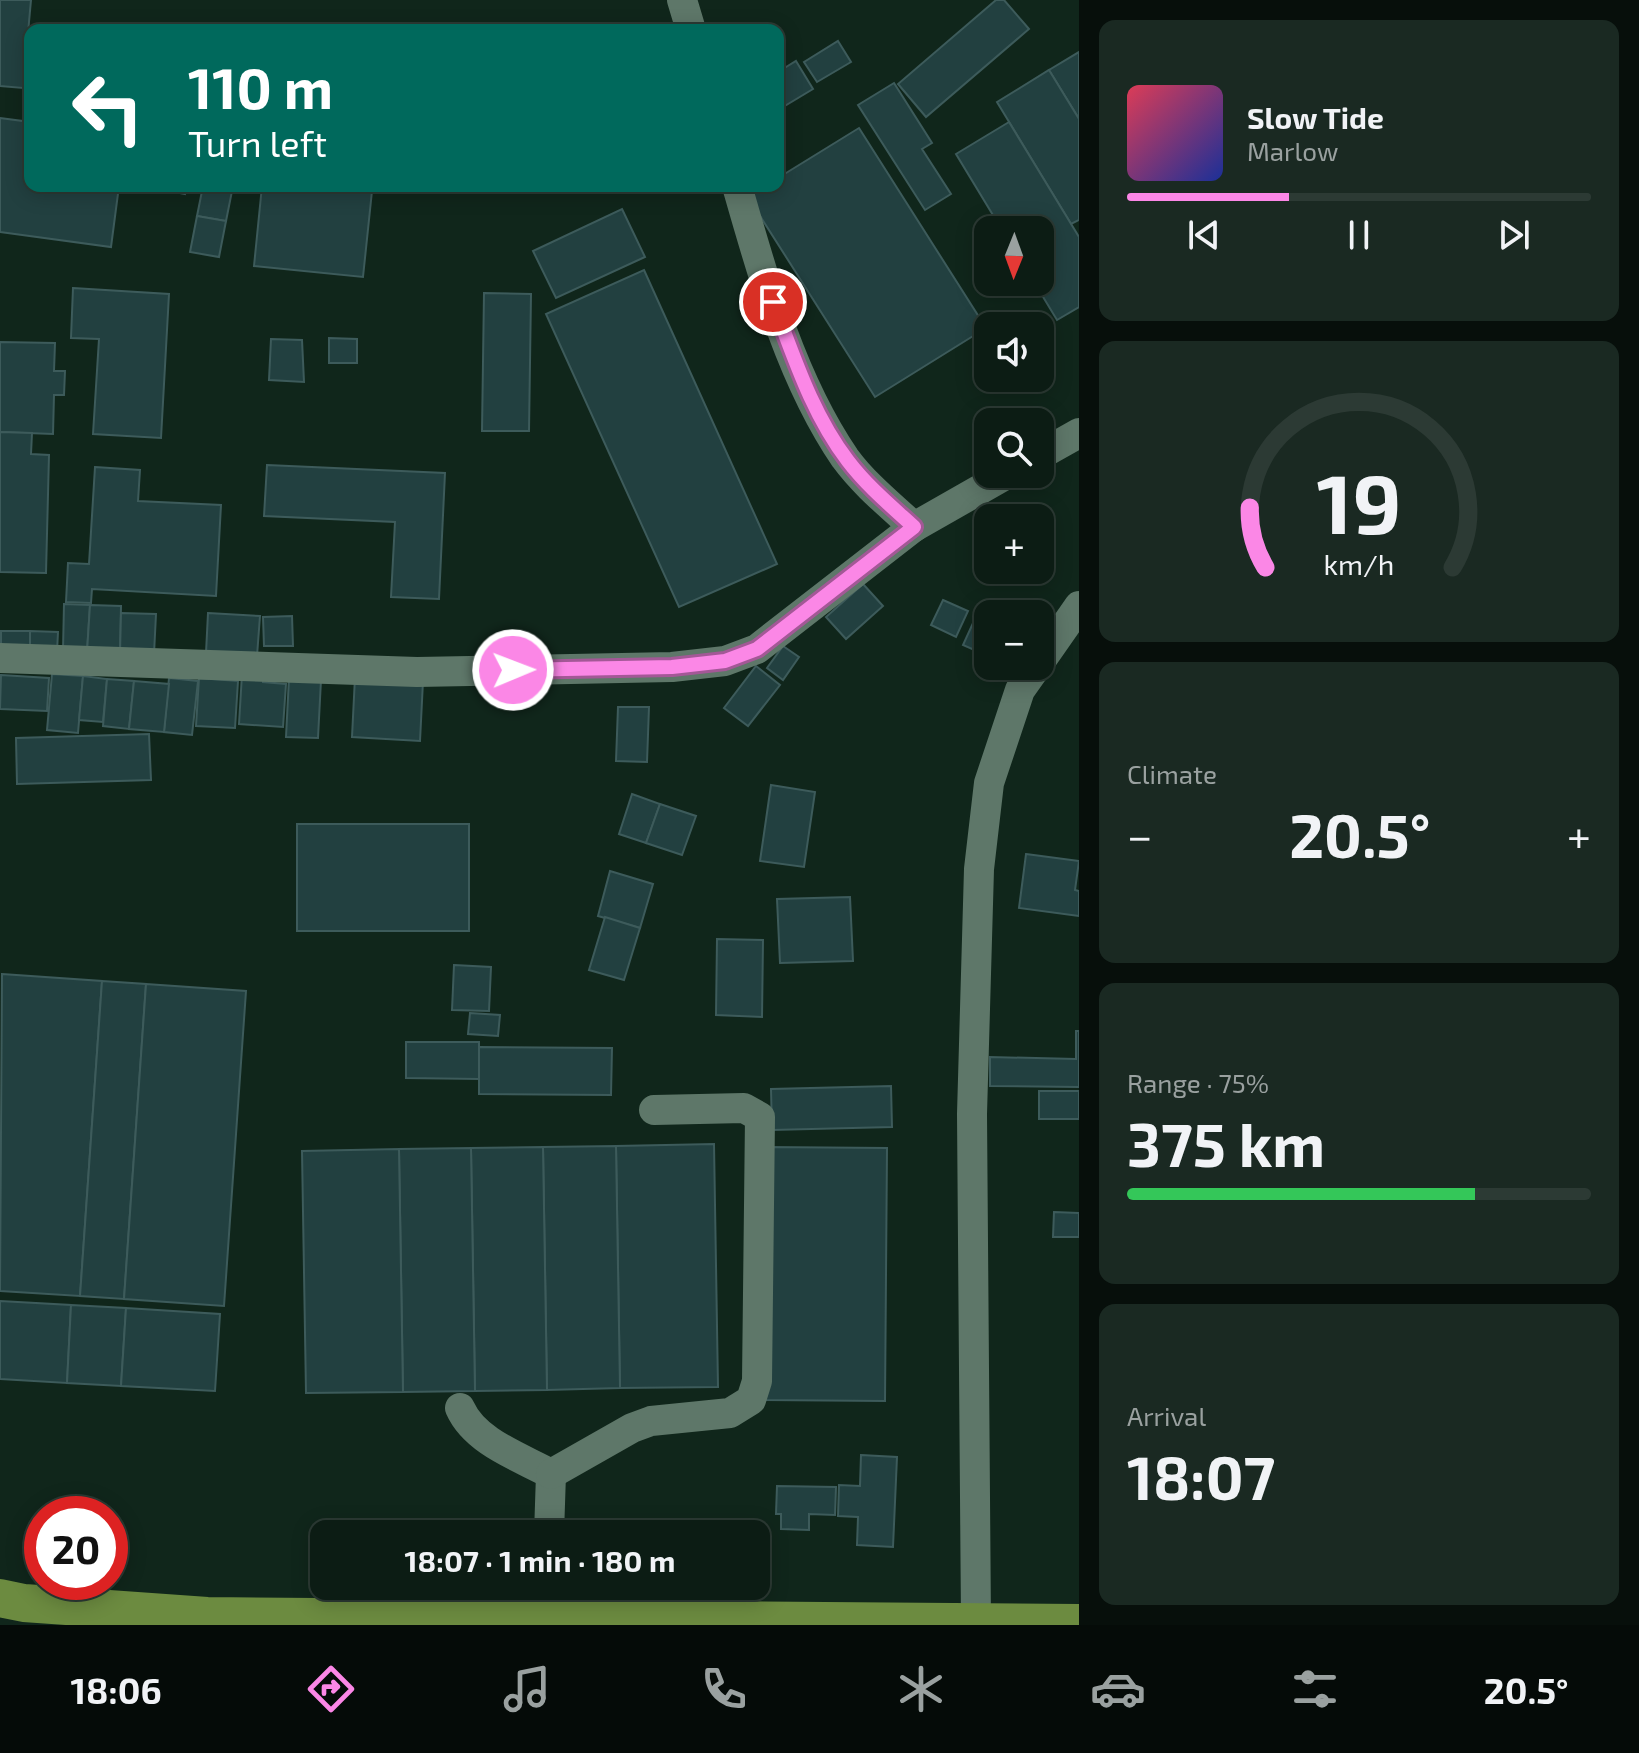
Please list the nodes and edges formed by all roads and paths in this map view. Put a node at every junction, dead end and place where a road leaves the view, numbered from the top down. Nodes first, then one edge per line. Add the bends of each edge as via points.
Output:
1 (682, 0) edge
2 (689, 24) edge
3 (739, 192) edge
4 (1079, 433) edge
5 (1054, 447) edge
6 (982, 488) edge
7 (914, 527) junction
8 (1079, 606) edge
9 (1054, 641) edge
10 (0, 658) edge
11 (1027, 680) edge
12 (654, 1110) dead end
13 (460, 1408) dead end
14 (551, 1474) junction
15 (549, 1520) edge
16 (0, 1598) edge
17 (547, 1603) edge
18 (207, 1621) edge
19 (976, 1623) junction
20 (1079, 1623) edge

1 - 2 street
3 - 7 street via 762,273 813,406 846,459
4 - 5 street
6 - 7 street
7 - 10 street via 757,649 725,661 672,667 417,672
8 - 9 street
11 - 19 street via 989,783 979,869 972,1114
12 - 14 street via 744,1108 760,1117 757,1381 751,1400 730,1413 651,1421
13 - 14 street via 466,1421 488,1439
14 - 15 street
16 - 18 main road
17 - 18 main road
17 - 19 main road
19 - 20 main road

